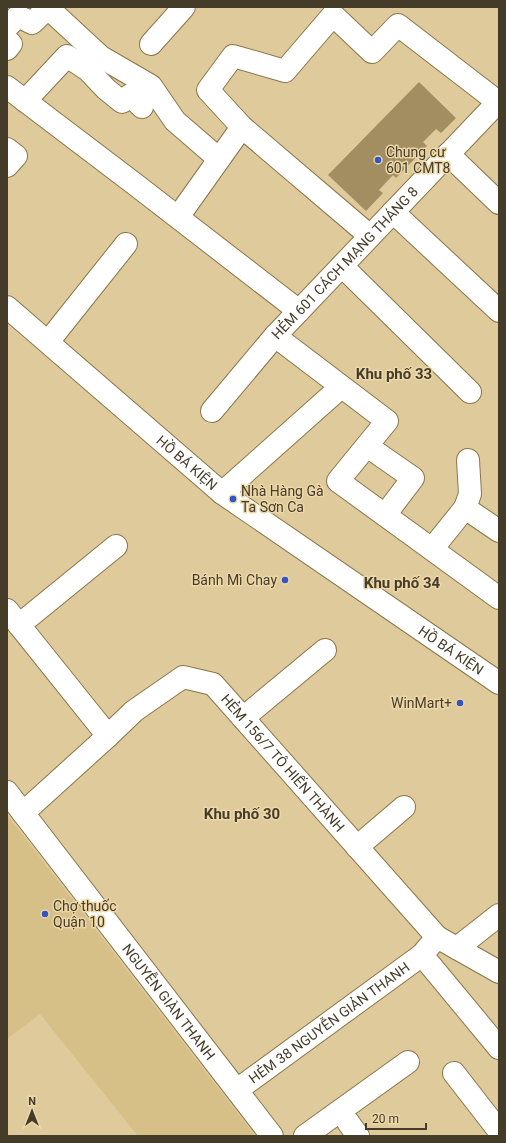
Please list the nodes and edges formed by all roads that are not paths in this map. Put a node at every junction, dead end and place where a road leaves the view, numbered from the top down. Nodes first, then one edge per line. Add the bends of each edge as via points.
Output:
1 (184, 7) edge
2 (48, 8) edge
3 (336, 11) edge
4 (7, 27) edge
5 (7, 40) edge
6 (151, 44) dead end
7 (7, 49) edge
8 (7, 87) edge
9 (25, 101) junction
10 (498, 101) edge
11 (142, 107) dead end
12 (242, 126) junction
13 (7, 149) edge
14 (448, 154) junction
15 (220, 158) junction
16 (7, 166) edge
17 (499, 203) edge
18 (393, 212) junction
19 (178, 217) junction
20 (370, 236) junction
21 (126, 244) dead end
22 (342, 266) junction
23 (7, 307) edge
24 (299, 311) junction
25 (499, 311) edge
26 (275, 336) junction
27 (48, 342) junction
28 (341, 387) junction
29 (470, 392) dead end
30 (212, 411) dead end
31 (367, 446) junction
32 (468, 460) dead end
33 (222, 492) junction
34 (465, 508) junction
35 (385, 515) junction
36 (499, 531) edge
37 (116, 546) dead end
38 (432, 549) junction
39 (499, 598) edge
40 (13, 617) edge
41 (325, 650) dead end
42 (499, 683) edge
43 (243, 718) junction
44 (108, 736) junction
45 (7, 792) edge
46 (404, 807) dead end
47 (23, 813) junction
48 (357, 847) junction
49 (499, 915) edge
50 (437, 937) junction
51 (457, 948) junction
52 (422, 955) junction
53 (499, 972) edge
54 (499, 1048) edge
55 (408, 1062) dead end
56 (454, 1073) dead end
57 (237, 1090) junction
58 (499, 1131) edge
59 (272, 1136) edge
60 (305, 1136) edge

1 - 6 street
2 - 4 street via 32,23 18,16
2 - 15 street via 101,57 151,86 175,121
3 - 10 street via 372,52 398,24
3 - 12 street via 285,71 233,56 208,90
5 - 7 street via 11,44
8 - 9 street
9 - 11 street via 67,56 88,70 122,102 130,95
9 - 19 street
10 - 14 street, HẺM 601 CÁCH MẠNG THÁNG 8
12 - 15 street
12 - 20 street
13 - 16 street via 16,156
14 - 17 street
14 - 18 street, HẺM 601 CÁCH MẠNG THÁNG 8
15 - 19 street
18 - 20 street, HẺM 601 CÁCH MẠNG THÁNG 8
18 - 25 street
19 - 24 street
20 - 22 street, HẺM 601 CÁCH MẠNG THÁNG 8
21 - 27 street
22 - 24 street, HẺM 601 CÁCH MẠNG THÁNG 8
22 - 29 street
23 - 27 street, HỒ BÁ KIỆN
24 - 26 street, HẺM 601 CÁCH MẠNG THÁNG 8
26 - 28 street
26 - 30 street, HẺM 601 CÁCH MẠNG THÁNG 8
27 - 33 street, HỒ BÁ KIỆN
28 - 31 street via 387,421
28 - 33 street
31 - 35 street via 413,478
31 - 35 street via 338,481
32 - 34 street via 470,494
33 - 42 street, HỒ BÁ KIỆN
34 - 36 street
34 - 38 street
35 - 38 street
37 - 40 street
38 - 39 street
40 - 44 street
41 - 43 street
43 - 44 street, HẺM 156/7 TÔ HIẾN THÀNH via 213,684 183,677 134,711
43 - 48 street, HẺM 156/7 TÔ HIẾN THÀNH
44 - 47 street, HẺM 156/7 TÔ HIẾN THÀNH
45 - 47 street, NGUYỄN GIÀN THANH
46 - 48 street
47 - 57 street, NGUYỄN GIÀN THANH
48 - 50 street, HẺM 156/7 TÔ HIẾN THÀNH
49 - 51 street
50 - 51 street, HẺM 156/7 TÔ HIẾN THÀNH
50 - 52 street, HẺM 38 NGUYỄN GIẢN THANH
51 - 53 street, HẺM 156/7 TÔ HIẾN THÀNH
52 - 54 street
52 - 57 street, HẺM 38 NGUYỄN GIẢN THANH
55 - 60 street
56 - 58 street
57 - 59 street, NGUYỄN GIÀN THANH

